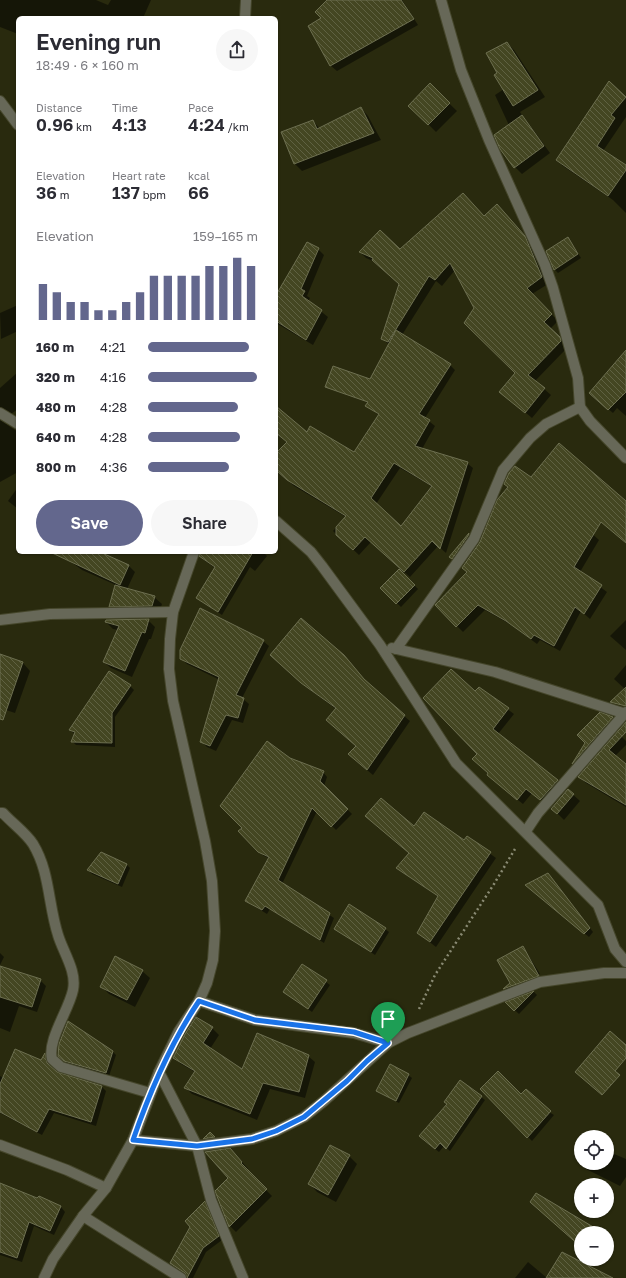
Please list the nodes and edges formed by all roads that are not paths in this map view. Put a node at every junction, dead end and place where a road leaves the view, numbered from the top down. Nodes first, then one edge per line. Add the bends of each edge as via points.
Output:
1 (246, 0) edge
2 (441, 0) edge
3 (245, 16) edge
4 (0, 101) edge
5 (16, 122) edge
6 (580, 407) junction
7 (0, 413) edge
8 (16, 423) edge
9 (626, 458) edge
10 (278, 523) edge
11 (193, 554) edge
12 (173, 612) junction
13 (0, 620) edge
14 (380, 645) junction
15 (396, 649) junction
16 (625, 713) edge
17 (0, 813) edge
18 (526, 831) junction
19 (626, 962) edge
20 (626, 973) edge
21 (199, 1001) junction
22 (388, 1043) junction
23 (159, 1072) junction
24 (150, 1093) junction
25 (133, 1140) junction
26 (0, 1145) edge
27 (197, 1146) junction
28 (106, 1188) junction
29 (83, 1216) junction
30 (44, 1278) edge
31 (181, 1278) edge
32 (243, 1278) edge

1 - 3 street
2 - 6 street via 453,45 489,140 553,288 578,378
4 - 5 street
6 - 9 street
6 - 15 street via 546,424 507,465 496,483 483,522 474,539
7 - 8 street
10 - 14 street via 311,552
11 - 12 street
12 - 13 street via 50,614
12 - 21 street via 169,669 173,701 212,881 215,931 213,960
14 - 15 street
14 - 18 street via 456,763
15 - 16 street via 495,672
16 - 18 street via 538,813
17 - 24 street via 3,813 32,843 42,861 57,934 73,972 74,988 71,1002 52,1047 52,1059 61,1067
18 - 19 street via 598,905 615,949
20 - 22 street via 604,973 540,982
21 - 22 street via 255,1020 354,1032
21 - 23 street via 179,1031
22 - 27 street via 304,1117 252,1139
23 - 24 street
23 - 27 street
24 - 25 street
25 - 27 street
25 - 28 street
26 - 28 street via 67,1170
27 - 32 street via 211,1200
28 - 29 street
29 - 30 street via 53,1259
29 - 31 street

